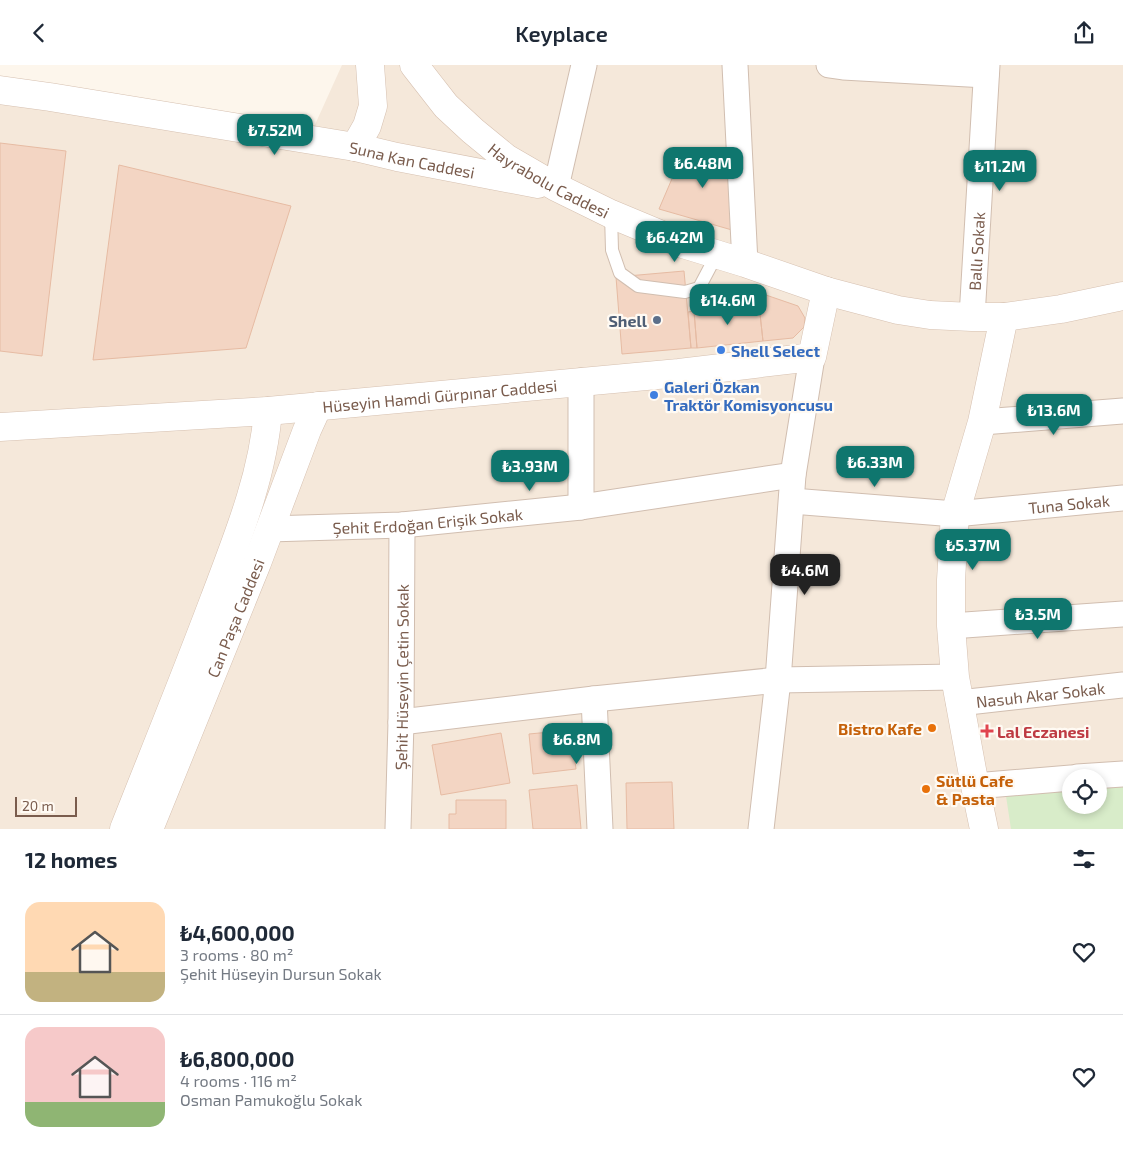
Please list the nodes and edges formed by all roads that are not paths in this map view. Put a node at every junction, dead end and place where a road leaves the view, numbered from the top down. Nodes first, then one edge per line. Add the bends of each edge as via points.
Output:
1 (370, 65) edge
2 (414, 65) edge
3 (584, 65) edge
4 (735, 65) edge
5 (838, 66) edge
6 (987, 70) edge
7 (0, 90) edge
8 (355, 147) junction
9 (556, 187) junction
10 (611, 214) junction
11 (717, 255) junction
12 (745, 263) junction
13 (826, 291) junction
14 (1123, 296) edge
15 (972, 317) junction
16 (1004, 317) junction
17 (812, 357) junction
18 (581, 381) junction
19 (318, 406) junction
20 (268, 411) junction
21 (1123, 411) edge
22 (982, 422) junction
23 (0, 427) edge
24 (793, 475) junction
25 (1123, 498) edge
26 (792, 501) junction
27 (582, 507) junction
28 (955, 514) junction
29 (402, 525) junction
30 (269, 529) junction
31 (1123, 614) edge
32 (951, 626) junction
33 (778, 680) junction
34 (1123, 685) edge
35 (957, 690) junction
36 (594, 699) junction
37 (400, 722) junction
38 (1123, 774) edge
39 (1107, 775) edge
40 (1062, 779) edge
41 (975, 786) junction
42 (124, 829) edge
43 (149, 829) edge
44 (398, 829) edge
45 (600, 829) edge
46 (761, 829) edge
47 (984, 829) edge

1 - 8 street via 373,107
2 - 9 street, Hayrabolu Caddesi via 446,106 473,131 506,158
3 - 9 street
4 - 12 street
5 - 6 street
6 - 15 street, Ballı Sokak
7 - 8 street, Suna Kan Caddesi
8 - 9 street, Suna Kan Caddesi
9 - 10 street, Hayrabolu Caddesi
10 - 11 street, Hayrabolu Caddesi
10 - 11 lane via 612,250 620,273 638,286 686,292 699,288
11 - 12 street, Hayrabolu Caddesi
12 - 13 street, Hayrabolu Caddesi
13 - 15 street, Hayrabolu Caddesi via 898,310
13 - 17 street
14 - 16 street, Hayrabolu Caddesi
15 - 16 street, Hayrabolu Caddesi
16 - 22 street
17 - 18 street, Hüseyin Hamdi Gürpınar Caddesi
17 - 24 street
18 - 19 street, Hüseyin Hamdi Gürpınar Caddesi
18 - 27 street
19 - 20 street, Hüseyin Hamdi Gürpınar Caddesi
19 - 30 street, Can Paşa Caddesi
20 - 23 street, Hüseyin Hamdi Gürpınar Caddesi
20 - 42 street, Can Paşa Caddesi via 260,464 228,563
21 - 22 street
22 - 28 street
24 - 26 street
24 - 27 street, Şehit Erdoğan Erişik Sokak
25 - 28 street, Tuna Sokak
26 - 28 street
26 - 33 street
27 - 29 street, Şehit Erdoğan Erişik Sokak
28 - 32 street
29 - 30 street, Şehit Erdoğan Erişik Sokak
29 - 37 street, Şehit Hüseyin Çetin Sokak
30 - 43 street, Can Paşa Caddesi
31 - 32 street
32 - 35 street
33 - 35 street, Nasuh Akar Sokak
33 - 36 street, Nasuh Akar Sokak
33 - 46 street
34 - 35 street, Nasuh Akar Sokak
35 - 41 street
36 - 37 street, Nasuh Akar Sokak
36 - 45 street
37 - 44 street, Şehit Hüseyin Çetin Sokak
38 - 39 street
40 - 41 street
41 - 47 street

